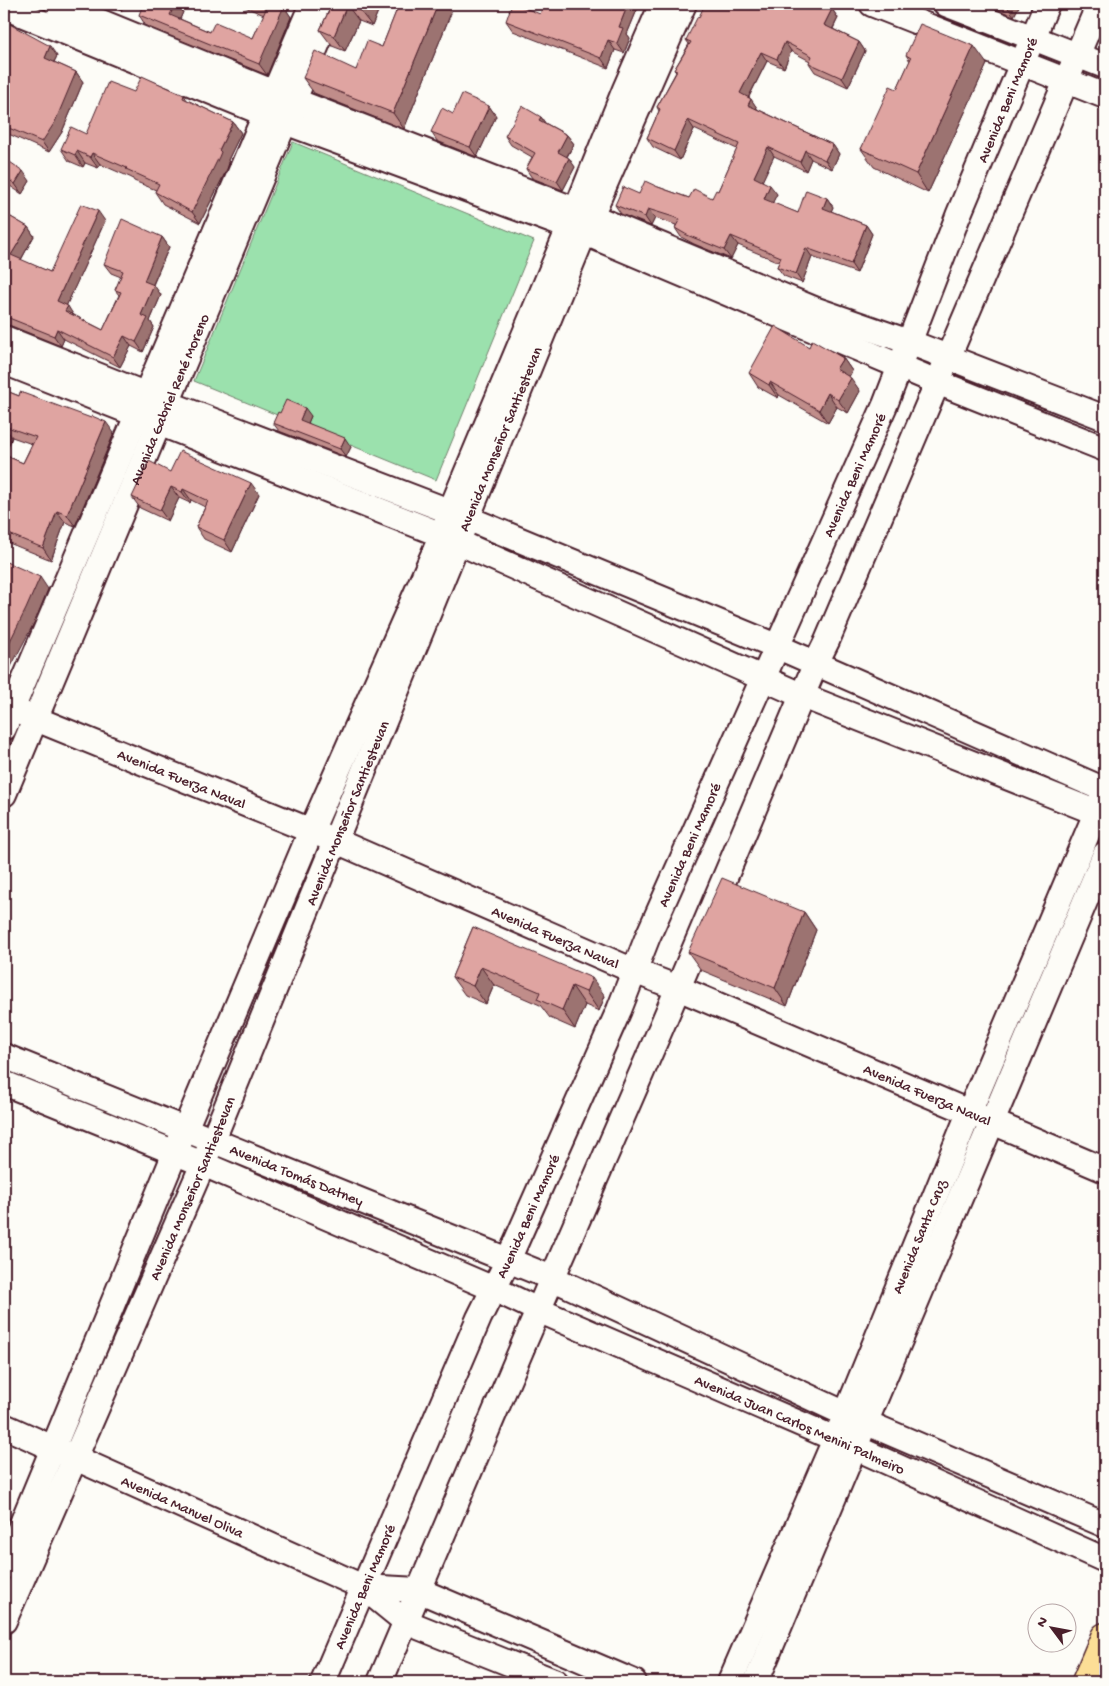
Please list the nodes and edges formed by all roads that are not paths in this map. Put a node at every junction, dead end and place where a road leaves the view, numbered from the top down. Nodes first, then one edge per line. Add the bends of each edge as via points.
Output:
1 (57, 4) edge
2 (312, 4) edge
3 (334, 4) edge
4 (662, 4) edge
5 (684, 4) edge
6 (872, 4) edge
7 (946, 4) edge
8 (1047, 4) edge
9 (1099, 4) edge
10 (4, 7) edge
11 (1033, 37) junction
12 (1077, 56) junction
13 (1022, 62) junction
14 (1105, 66) edge
15 (1066, 82) junction
16 (1105, 96) edge
17 (280, 107) junction
18 (580, 222) junction
19 (4, 338) edge
20 (909, 342) junction
21 (948, 356) junction
22 (4, 362) edge
23 (900, 366) junction
24 (937, 382) junction
25 (152, 409) junction
26 (1105, 418) edge
27 (1105, 449) edge
28 (459, 515) junction
29 (450, 538) junction
30 (776, 646) junction
31 (816, 663) junction
32 (763, 678) junction
33 (803, 696) junction
34 (6, 715) edge
35 (35, 719) junction
36 (1105, 790) edge
37 (4, 794) edge
38 (1101, 814) edge
39 (311, 831) junction
40 (336, 841) junction
41 (1105, 854) edge
42 (634, 971) junction
43 (678, 988) junction
44 (4, 1056) edge
45 (4, 1083) edge
46 (969, 1113) junction
47 (993, 1122) junction
48 (185, 1130) junction
49 (211, 1141) junction
50 (175, 1153) junction
51 (203, 1164) junction
52 (1105, 1170) edge
53 (508, 1260) junction
54 (552, 1278) junction
55 (494, 1289) junction
56 (538, 1310) junction
57 (855, 1418) junction
58 (4, 1426) edge
59 (844, 1443) junction
60 (52, 1448) junction
61 (74, 1457) junction
62 (1105, 1525) edge
63 (1105, 1560) edge
64 (4, 1567) edge
65 (363, 1587) junction
66 (418, 1590) junction
67 (4, 1621) edge
68 (406, 1622) junction
69 (1105, 1637) edge
70 (323, 1682) edge
71 (380, 1682) edge
72 (556, 1682) edge
73 (634, 1682) edge
74 (730, 1682) edge
75 (756, 1682) edge
76 (1086, 1682) edge

1 - 17 street
2 - 17 street, Avenida Gabriel René Moreno
3 - 17 street, Avenida Gabriel René Moreno
4 - 18 street, Avenida Monseñor Santiestevan
5 - 18 street, Avenida Monseñor Santiestevan
6 - 13 street
7 - 11 street
8 - 11 street, Avenida Beni Mamoré
9 - 12 street
10 - 17 street
11 - 12 street
11 - 13 street, Avenida Beni Mamoré
12 - 14 street
12 - 15 street
13 - 15 street
13 - 20 street, Avenida Beni Mamoré
15 - 16 street
15 - 21 street
17 - 18 street
17 - 25 street, Avenida Gabriel René Moreno
18 - 20 street
18 - 23 street
18 - 28 street, Avenida Monseñor Santiestevan
19 - 25 street
20 - 21 street
20 - 23 street, Avenida Beni Mamoré
21 - 24 street
21 - 26 street
22 - 25 street
23 - 24 street
23 - 30 street, Avenida Beni Mamoré
24 - 27 street
24 - 31 street
25 - 28 street
25 - 29 street
25 - 34 street, Avenida Gabriel René Moreno
25 - 35 street, Avenida Gabriel René Moreno
28 - 29 street, Avenida Monseñor Santiestevan
28 - 30 street
29 - 32 street
29 - 39 street, Avenida Monseñor Santiestevan
29 - 40 street, Avenida Monseñor Santiestevan
30 - 31 street
30 - 32 street, Avenida Beni Mamoré
31 - 33 street
31 - 36 street
32 - 33 street
32 - 42 street, Avenida Beni Mamoré
33 - 38 street
33 - 43 street
34 - 35 street, Avenida Fuerza Naval
35 - 37 street, Avenida Gabriel René Moreno
35 - 39 street, Avenida Fuerza Naval
36 - 38 street, Avenida Santa Cruz
38 - 46 street, Avenida Santa Cruz
39 - 40 street, Avenida Fuerza Naval
39 - 48 street, Avenida Monseñor Santiestevan
40 - 42 street, Avenida Fuerza Naval
40 - 49 street, Avenida Monseñor Santiestevan
41 - 47 street, Avenida Santa Cruz
42 - 43 street, Avenida Fuerza Naval
42 - 53 street, Avenida Beni Mamoré
43 - 46 street, Avenida Fuerza Naval
43 - 54 street
44 - 48 street, Avenida Tomás Datney
45 - 50 street, Avenida Tomás Datney
46 - 47 street, Avenida Fuerza Naval
46 - 57 street, Avenida Santa Cruz
47 - 52 street, Avenida Fuerza Naval
47 - 57 street, Avenida Santa Cruz
48 - 49 street, Avenida Tomás Datney
48 - 50 street, Avenida Monseñor Santiestevan
49 - 51 street, Avenida Monseñor Santiestevan
49 - 53 street, Avenida Tomás Datney
50 - 51 street, Avenida Tomás Datney
50 - 60 street, Avenida Monseñor Santiestevan
51 - 55 street, Avenida Tomás Datney
51 - 61 street, Avenida Monseñor Santiestevan
53 - 54 street, Avenida Juan Carlos Menini Palmeiro
53 - 55 street, Avenida Beni Mamoré
54 - 56 street
54 - 57 street, Avenida Juan Carlos Menini Palmeiro
55 - 56 street, Avenida Juan Carlos Menini Palmeiro
55 - 65 street, Avenida Beni Mamoré
56 - 59 street, Avenida Juan Carlos Menini Palmeiro
56 - 66 street
57 - 59 street, Avenida Santa Cruz
57 - 62 street, Avenida Juan Carlos Menini Palmeiro
58 - 60 street, Avenida Manuel Oliva
59 - 63 street, Avenida Juan Carlos Menini Palmeiro
59 - 74 street, Avenida Santa Cruz
59 - 75 street, Avenida Santa Cruz
60 - 61 street, Avenida Manuel Oliva
60 - 64 street, Avenida Monseñor Santiestevan
61 - 65 street, Avenida Manuel Oliva
61 - 67 street, Avenida Monseñor Santiestevan
65 - 66 street, Avenida Manuel Oliva
65 - 68 street, Avenida Manuel Oliva
65 - 70 street, Avenida Beni Mamoré
66 - 68 street
66 - 73 street, Avenida Manuel Oliva
68 - 71 street
68 - 72 street, Avenida Manuel Oliva
69 - 76 main road

